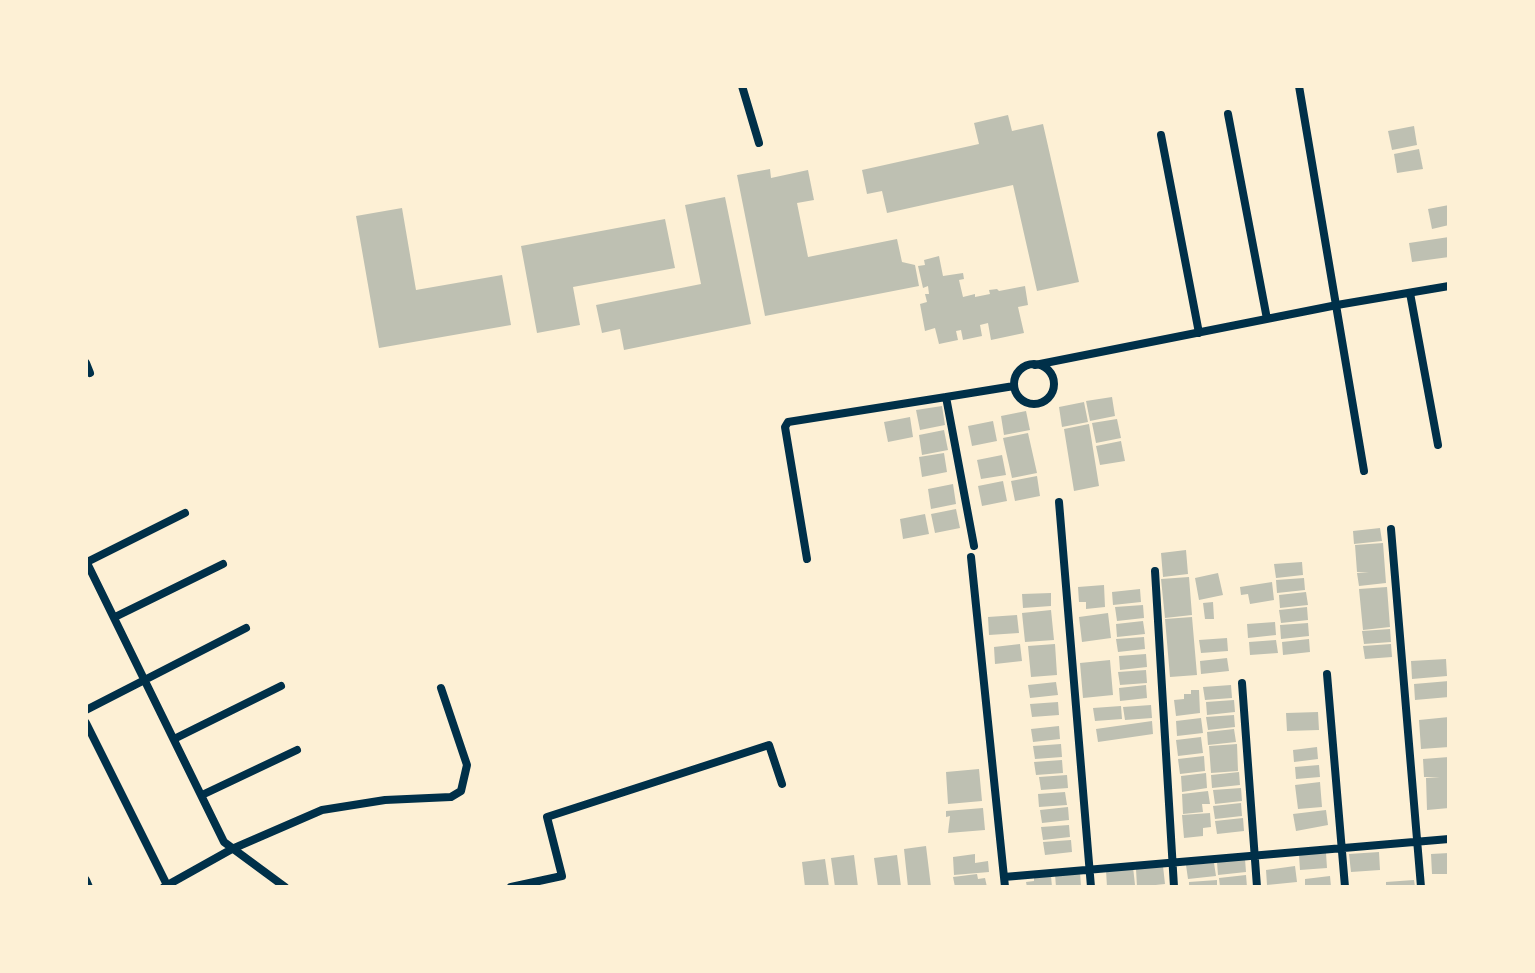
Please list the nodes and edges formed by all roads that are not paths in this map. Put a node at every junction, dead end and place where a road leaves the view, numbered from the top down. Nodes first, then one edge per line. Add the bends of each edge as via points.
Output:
1 (742, 86) edge
2 (1299, 86) edge
3 (1228, 114) dead end
4 (1161, 135) dead end
5 (759, 143) dead end
6 (1449, 286) edge
7 (1410, 293) junction
8 (1337, 305) junction
9 (1267, 319) junction
10 (1199, 333) junction
11 (86, 363) edge
12 (1035, 365) junction
13 (90, 373) dead end
14 (1014, 386) junction
15 (946, 397) junction
16 (1438, 445) dead end
17 (1364, 471) dead end
18 (1059, 502) dead end
19 (185, 513) dead end
20 (1391, 529) dead end
21 (974, 546) dead end
22 (971, 557) dead end
23 (807, 559) dead end
24 (86, 561) edge
25 (223, 564) dead end
26 (1155, 571) dead end
27 (115, 617) junction
28 (246, 628) dead end
29 (1327, 674) dead end
30 (145, 680) junction
31 (1242, 683) dead end
32 (281, 686) dead end
33 (441, 688) dead end
34 (86, 710) edge
35 (86, 723) edge
36 (174, 739) junction
37 (297, 750) dead end
38 (782, 784) dead end
39 (202, 795) junction
40 (1449, 839) edge
41 (1417, 842) junction
42 (1342, 847) junction
43 (232, 849) junction
44 (1255, 856) junction
45 (1172, 862) junction
46 (1089, 869) junction
47 (86, 880) edge
48 (1004, 882) edge
49 (89, 887) edge
50 (166, 887) edge
51 (285, 887) edge
52 (511, 887) edge
53 (1091, 887) edge
54 (1174, 887) edge
55 (1257, 887) edge
56 (1345, 887) edge
57 (1421, 887) edge

1 - 5 street
2 - 8 street
3 - 9 street
4 - 10 street
6 - 7 street
7 - 8 street
7 - 16 street
8 - 9 street
8 - 17 street
9 - 10 street
10 - 12 street
11 - 13 street
12 - 14 street via 1022,368
12 - 14 street via 1051,375 1054,388 1047,399 1023,402
14 - 15 street
15 - 21 street
15 - 23 street via 788,422
18 - 46 street
19 - 24 street
20 - 41 street
22 - 48 street
24 - 27 street
25 - 27 street
26 - 45 street
27 - 30 street
28 - 30 street
29 - 42 street
30 - 34 street
30 - 36 street
31 - 44 street
32 - 36 street
33 - 43 street via 467,765 461,791 451,797 322,810
35 - 50 street
36 - 39 street
37 - 39 street
38 - 52 street via 769,745 547,817 562,876
39 - 43 street
40 - 41 street
41 - 42 street
41 - 57 street
42 - 44 street
42 - 56 street
43 - 50 street
43 - 51 street
44 - 45 street
44 - 55 street
45 - 46 street
45 - 54 street
46 - 48 street
46 - 53 street
47 - 49 street

